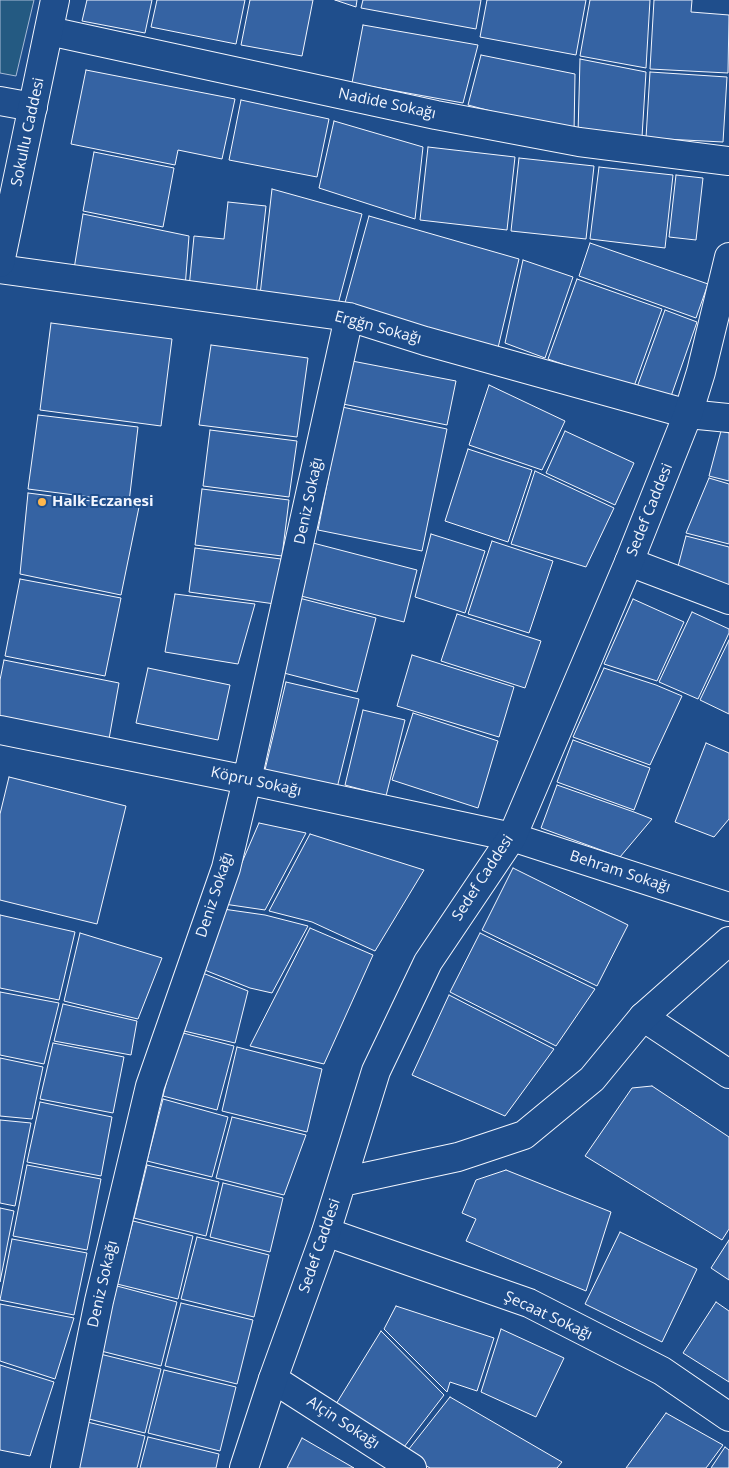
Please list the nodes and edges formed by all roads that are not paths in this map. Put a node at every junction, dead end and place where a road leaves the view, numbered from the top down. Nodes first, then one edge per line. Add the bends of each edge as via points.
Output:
1 (55, 0) edge
2 (49, 32) junction
3 (0, 100) edge
4 (33, 107) junction
5 (729, 161) edge
6 (729, 257) edge
7 (0, 263) edge
8 (0, 269) edge
9 (349, 317) junction
10 (688, 414) junction
11 (729, 418) edge
12 (629, 562) junction
13 (729, 600) edge
14 (0, 730) edge
15 (248, 780) junction
16 (512, 837) junction
17 (729, 907) edge
18 (729, 940) edge
19 (643, 1018) junction
20 (729, 1074) edge
21 (342, 1182) junction
22 (326, 1232) junction
23 (273, 1379) junction
24 (729, 1417) edge
25 (65, 1468) edge
26 (244, 1468) edge
27 (412, 1468) edge

1 - 2 street, Sokullu Caddesi
2 - 4 street, Sokullu Caddesi
2 - 5 street, Nadide Sokağı via 436,115 579,142
3 - 4 street
4 - 7 street, Sokullu Caddesi
6 - 10 street, Sedef Caddesi
8 - 9 street, Ergğn Sokağı
9 - 10 street, Ergğn Sokağı
9 - 15 street, Deniz Sokağı
10 - 11 street, Ergğn Sokağı
10 - 12 street, Sedef Caddesi
12 - 13 street
12 - 16 street, Sedef Caddesi
14 - 15 street, Köpru Sokağı
15 - 16 street, Köpru Sokağı
15 - 25 street, Deniz Sokağı via 226,868 150,1086 99,1301
16 - 17 street, Behram Sokağı
16 - 21 street, Sedef Caddesi via 428,962 376,1071
18 - 19 street
19 - 20 street
19 - 21 street via 592,1079 524,1135 458,1157
21 - 22 street, Sedef Caddesi
22 - 23 street, Sedef Caddesi
22 - 24 street, Şecaat Sokağı via 529,1303 662,1371
23 - 26 street, Sedef Caddesi
23 - 27 street, Alçin Sokağı

